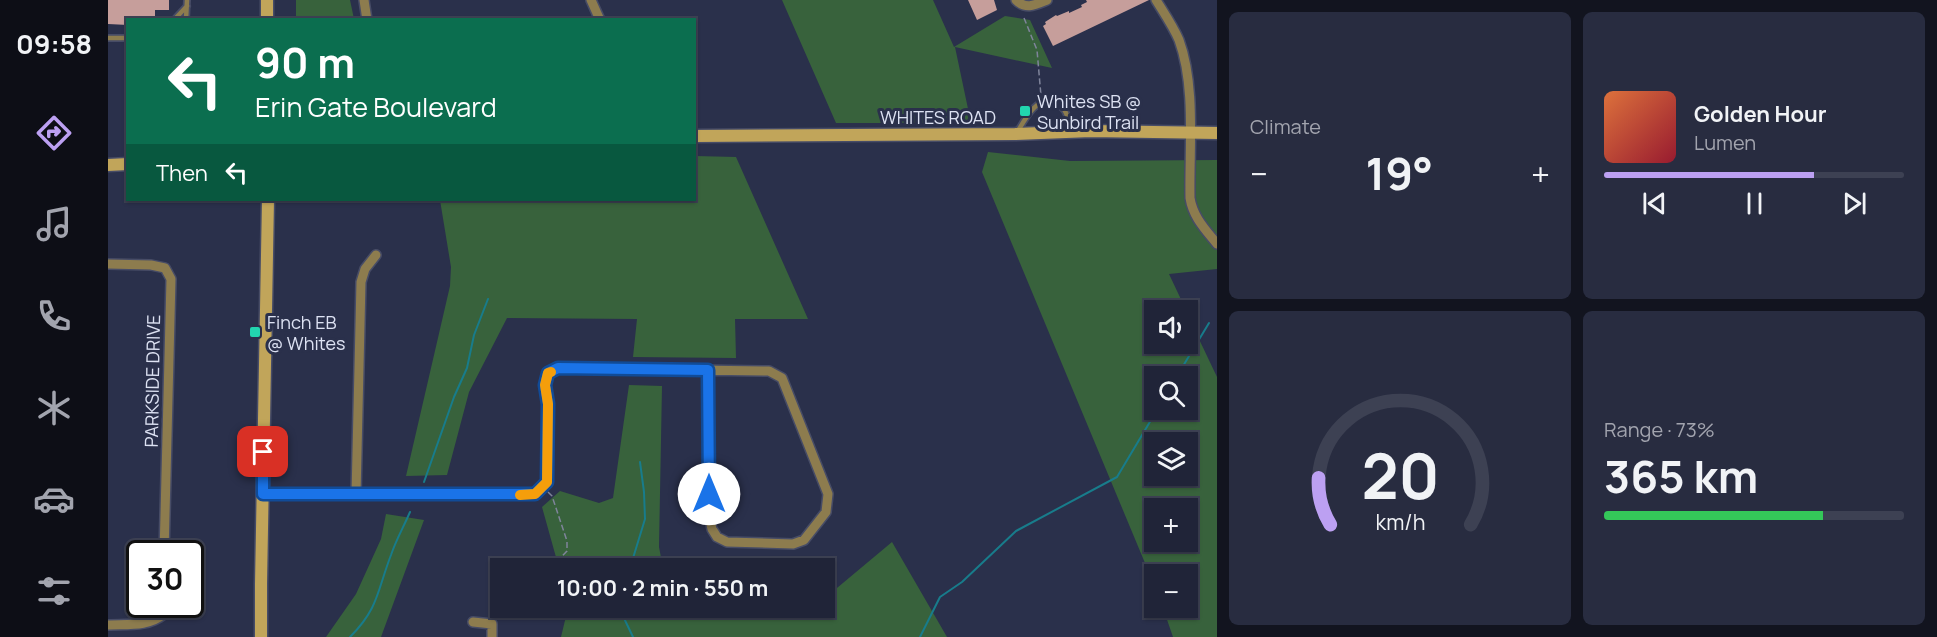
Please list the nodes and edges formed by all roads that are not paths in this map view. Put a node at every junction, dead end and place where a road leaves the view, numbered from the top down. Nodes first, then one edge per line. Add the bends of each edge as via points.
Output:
1 (267, 0) edge
2 (364, 0) edge
3 (591, 0) edge
4 (1016, 0) edge
5 (1047, 0) edge
6 (1156, 0) edge
7 (187, 3) edge
8 (176, 18) edge
9 (186, 18) edge
10 (267, 18) edge
11 (368, 18) edge
12 (599, 18) edge
13 (108, 38) edge
14 (126, 38) edge
15 (1074, 132) junction
16 (1190, 133) junction
17 (1217, 133) edge
18 (1015, 134) junction
19 (696, 136) edge
20 (126, 164) edge
21 (108, 165) edge
22 (268, 201) edge
23 (1217, 244) edge
24 (376, 255) dead end
25 (108, 264) edge
26 (708, 370) junction
27 (263, 494) junction
28 (356, 495) junction
29 (164, 540) edge
30 (159, 618) edge
31 (473, 622) dead end
32 (108, 625) edge
33 (261, 637) edge
34 (492, 637) edge

1 - 10 main road
2 - 11 street
3 - 12 street
4 - 5 street via 1029,7
6 - 16 street via 1174,29 1184,58
7 - 8 lane
7 - 9 lane
13 - 14 lane
15 - 16 main road, WHITES ROAD
15 - 18 main road, WHITES ROAD
15 - 18 lane via 1064,109 1048,101 1032,110
16 - 17 main road, WHITES ROAD
16 - 23 street via 1192,208
18 - 19 main road, WHITES ROAD
20 - 21 main road
22 - 27 main road
24 - 28 street via 361,282
25 - 29 street, PARKSIDE DRIVE via 165,268 171,279
26 - 26 street via 712,529 727,542 794,544 804,540 826,512 828,494 782,378 769,371
26 - 28 street via 558,368 548,373 547,482 535,494
27 - 28 street
27 - 33 main road
30 - 32 street via 146,624
31 - 34 street via 492,624

